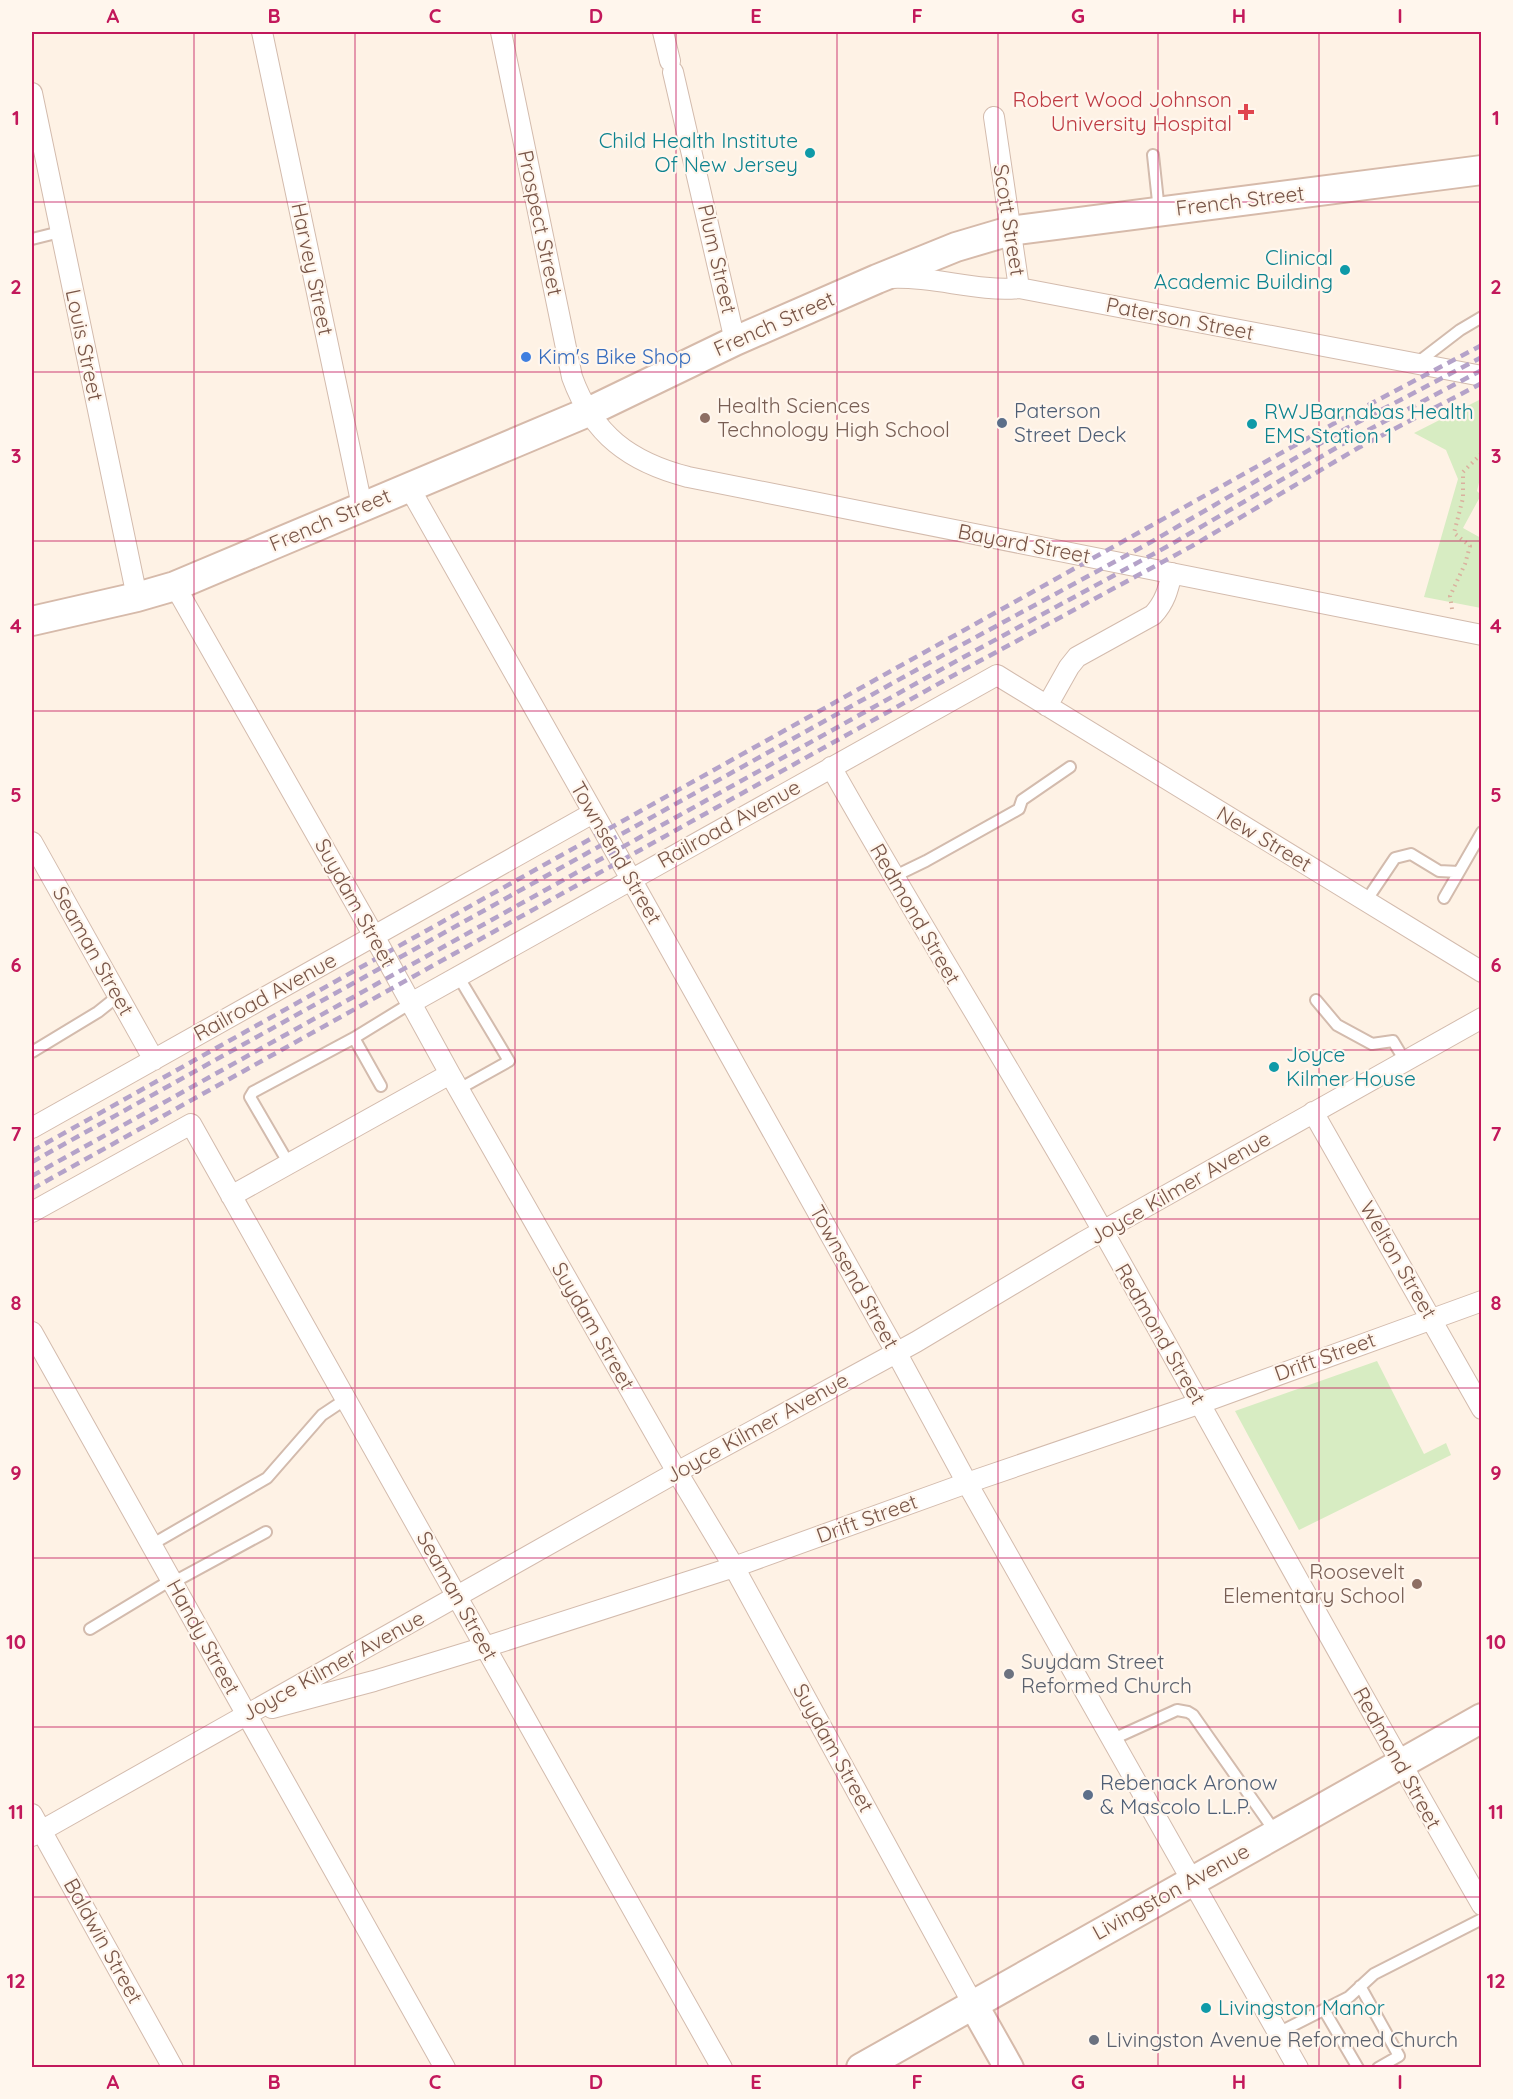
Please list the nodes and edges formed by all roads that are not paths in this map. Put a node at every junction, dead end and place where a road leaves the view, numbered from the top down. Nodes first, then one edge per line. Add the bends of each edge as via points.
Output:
1 (262, 32) edge
2 (501, 32) edge
3 (663, 32) edge
4 (32, 93) edge
5 (994, 117) dead end
6 (1153, 155) dead end
7 (1482, 170) edge
8 (1159, 212) junction
9 (1010, 231) junction
10 (60, 232) junction
11 (32, 239) edge
12 (877, 279) junction
13 (1019, 288) junction
14 (1482, 317) edge
15 (735, 341) junction
16 (1416, 364) junction
17 (1482, 376) edge
18 (588, 411) junction
19 (409, 487) junction
20 (362, 506) junction
21 (1172, 573) junction
22 (175, 585) junction
23 (137, 597) junction
24 (32, 621) edge
25 (1482, 635) edge
26 (1047, 706) junction
27 (831, 767) junction
28 (1070, 767) dead end
29 (593, 813) junction
30 (1482, 832) edge
31 (32, 842) edge
32 (1459, 872) junction
33 (893, 876) junction
34 (631, 879) junction
35 (1444, 898) dead end
36 (1366, 901) junction
37 (374, 936) junction
38 (1482, 972) edge
39 (458, 976) junction
40 (118, 996) junction
41 (1316, 1000) dead end
42 (411, 1003) junction
43 (1482, 1018) edge
44 (354, 1038) junction
45 (32, 1052) edge
46 (154, 1060) junction
47 (1405, 1061) junction
48 (454, 1082) junction
49 (381, 1086) dead end
50 (1313, 1112) junction
51 (32, 1128) edge
52 (289, 1164) junction
53 (231, 1196) junction
54 (32, 1212) edge
55 (1102, 1232) junction
56 (1482, 1301) edge
57 (1431, 1318) junction
58 (32, 1332) edge
59 (896, 1352) junction
60 (346, 1399) junction
61 (1201, 1403) junction
62 (1482, 1408) edge
63 (677, 1472) junction
64 (967, 1483) junction
65 (266, 1532) dead end
66 (151, 1545) junction
67 (734, 1567) junction
68 (171, 1582) junction
69 (458, 1596) junction
70 (90, 1629) dead end
71 (485, 1647) junction
72 (246, 1714) junction
73 (1482, 1718) edge
74 (1113, 1739) junction
75 (1401, 1763) junction
76 (35, 1827) edge
77 (1276, 1833) junction
78 (1193, 1880) junction
79 (1482, 1905) edge
80 (1482, 1919) edge
81 (1360, 1986) junction
82 (973, 2004) junction
83 (1324, 2010) junction
84 (1278, 2033) junction
85 (173, 2067) edge
86 (445, 2067) edge
87 (722, 2067) edge
88 (861, 2067) edge
89 (1009, 2067) edge
90 (1298, 2067) edge
91 (1358, 2067) edge
92 (1378, 2067) edge

1 - 20 street, Harvey Street
2 - 18 street, Prospect Street via 572,377
3 - 15 street, Plum Street
4 - 10 street, Louis Street
5 - 9 street, Scott Street
6 - 8 lane
7 - 8 main road, French Street
8 - 9 main road, French Street
9 - 12 main road, French Street via 956,247
9 - 13 street, Scott Street
10 - 11 lane
10 - 23 street, Louis Street
12 - 13 street, Paterson Street via 911,277 997,290
12 - 15 main road, French Street
13 - 16 street, Paterson Street
14 - 16 lane
15 - 18 main road, French Street
16 - 17 street, Paterson Street
18 - 19 main road, French Street
18 - 21 street, Bayard Street via 598,428 615,443 668,472
19 - 20 main road, French Street
19 - 29 street, Townsend Street
20 - 22 main road, French Street
21 - 25 street, Bayard Street
21 - 26 street via 1167,597 1153,615 1077,657
22 - 23 main road, French Street
22 - 37 street, Suydam Street
23 - 24 main road, French Street
26 - 27 street, Railroad Avenue via 997,675
26 - 36 street, New Street
27 - 33 street, Redmond Street
27 - 34 street, Railroad Avenue
28 - 33 lane via 1022,800 1019,808
29 - 34 street, Townsend Street
29 - 37 street, Railroad Avenue
30 - 32 lane
31 - 40 street, Seaman Street
32 - 35 lane
32 - 36 lane via 1439,871 1411,854 1395,858
33 - 55 street, Redmond Street
34 - 39 street, Railroad Avenue
34 - 59 street, Townsend Street
36 - 38 street, New Street
37 - 42 street, Suydam Street
37 - 46 street, Railroad Avenue
39 - 42 street, Railroad Avenue
39 - 48 lane via 509,1061
40 - 45 lane
40 - 46 street, Seaman Street
41 - 47 lane via 1337,1025 1372,1044 1393,1041
42 - 44 lane
42 - 48 street, Suydam Street
43 - 47 street, Joyce Kilmer Avenue
44 - 49 lane
44 - 52 lane via 250,1097
46 - 51 street, Railroad Avenue
47 - 50 street, Joyce Kilmer Avenue
48 - 52 street
48 - 63 street, Suydam Street
50 - 55 street, Joyce Kilmer Avenue
50 - 57 street, Welton Street
52 - 53 street
53 - 54 street, Seaman Street via 191,1124
53 - 60 street, Seaman Street
55 - 59 street, Joyce Kilmer Avenue
55 - 61 street, Redmond Street
56 - 57 street, Drift Street
57 - 61 street, Drift Street
57 - 62 street, Welton Street
58 - 66 street, Handy Street
59 - 63 street, Joyce Kilmer Avenue
59 - 64 street, Townsend Street
60 - 66 lane via 322,1415 267,1478
60 - 69 street, Seaman Street
61 - 64 street, Drift Street
61 - 75 street, Redmond Street
63 - 67 street, Suydam Street
63 - 69 street, Joyce Kilmer Avenue
64 - 67 street, Drift Street
64 - 74 street, Townsend Street
65 - 68 lane
66 - 68 street, Handy Street
67 - 71 street, Drift Street
67 - 82 street, Suydam Street
68 - 70 lane
68 - 72 street, Handy Street
69 - 71 street, Seaman Street
69 - 72 street, Joyce Kilmer Avenue
71 - 72 street, Drift Street
71 - 87 street, Seaman Street
72 - 76 street, Joyce Kilmer Avenue
72 - 86 street, Handy Street
73 - 75 main road, Livingston Avenue
74 - 77 lane via 1177,1710 1188,1712
74 - 78 street, Townsend Street
75 - 77 main road, Livingston Avenue
75 - 79 street, Redmond Street
76 - 85 street, Baldwin Street
77 - 78 main road, Livingston Avenue
78 - 82 main road, Livingston Avenue
78 - 84 street, Townsend Street
80 - 81 lane via 1374,1974
81 - 83 lane via 1349,1997
81 - 92 lane via 1400,2056
82 - 88 main road, Livingston Avenue
82 - 89 main road, Suydam Street
83 - 84 lane
83 - 91 lane
84 - 90 street, Townsend Street

